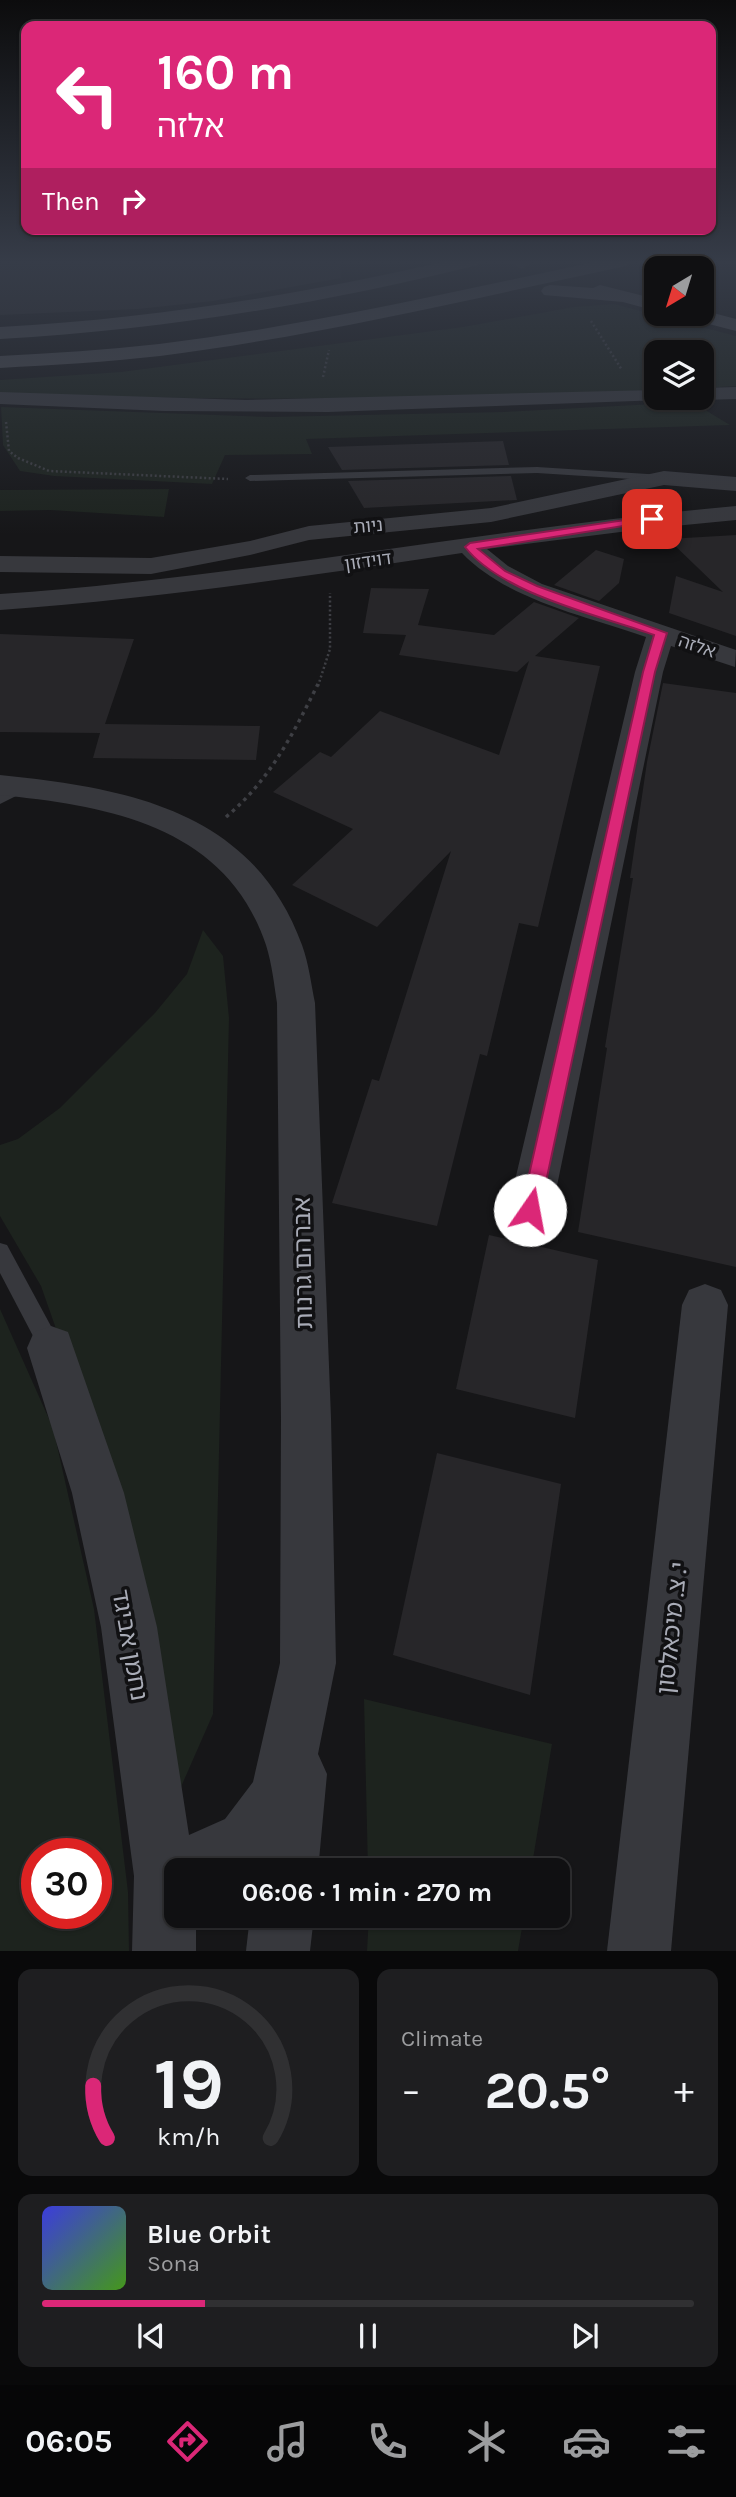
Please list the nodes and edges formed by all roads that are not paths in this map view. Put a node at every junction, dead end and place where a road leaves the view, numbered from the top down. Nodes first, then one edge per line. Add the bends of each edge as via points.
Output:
1 (132, 352) edge
2 (0, 362) edge
3 (736, 393) edge
4 (714, 394) edge
5 (644, 396) edge
6 (7, 399) edge
7 (250, 478) road end
8 (664, 478) junction
9 (736, 484) edge
10 (736, 513) edge
11 (470, 547) junction
12 (0, 564) edge
13 (0, 602) edge
14 (661, 633) junction
15 (735, 659) edge
16 (8, 790) edge
17 (530, 1210) dead end
18 (0, 1252) edge
19 (705, 1306) dead end
20 (51, 1348) joint
21 (308, 1663) junction
22 (207, 1858) edge
23 (288, 1858) edge
24 (164, 1869) edge
25 (164, 1928) edge
26 (281, 1928) edge
27 (164, 1951) edge
28 (278, 1951) edge
29 (639, 1951) edge

1 - 2 main road
3 - 4 street
5 - 6 street via 318,405
7 - 8 lane via 537,470
8 - 9 street, ניות
8 - 12 street, ניות via 491,515 309,533 151,566
10 - 11 street, דוידזון via 652,519
11 - 13 street, דוידזון via 156,591
11 - 14 street, אלזה via 501,573 533,589
14 - 15 street, אלזה
14 - 17 street
16 - 21 street, אברהם גרנות via 88,795 180,823 242,872 264,902 283,943 296,1003
18 - 20 lane
19 - 29 street, י. צ. מיכאלסון
20 - 24 street, נחמן אביגד via 98,1493 130,1627
21 - 22 street, אברהם גרנות via 280,1795 247,1841
21 - 23 street
25 - 27 street, נחמן אביגד
26 - 28 street

